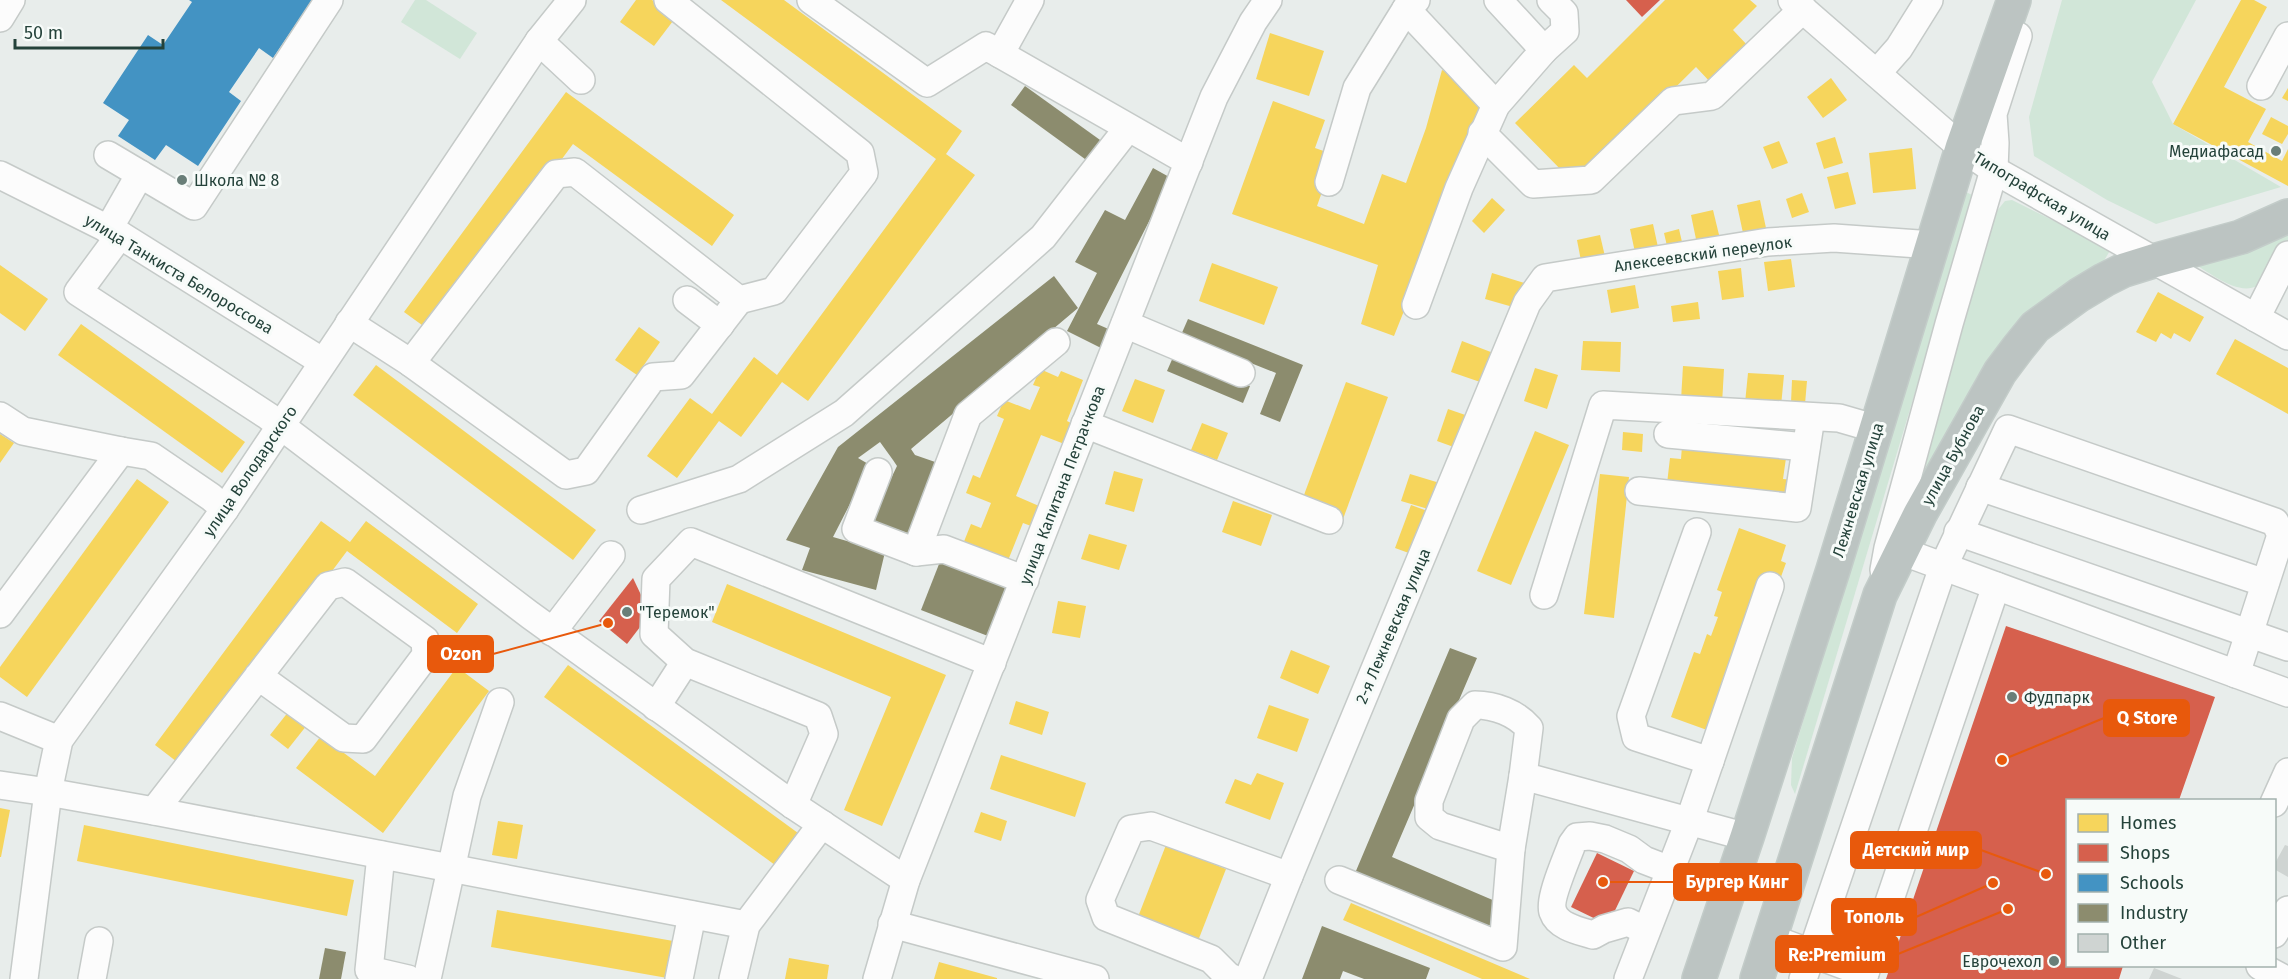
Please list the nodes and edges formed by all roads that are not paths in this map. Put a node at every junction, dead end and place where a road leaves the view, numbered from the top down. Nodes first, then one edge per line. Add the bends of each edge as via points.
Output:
1 (11, 0) edge
2 (329, 0) edge
3 (572, 0) edge
4 (668, 0) edge
5 (811, 0) edge
6 (1030, 0) edge
7 (1268, 0) edge
8 (1498, 0) edge
9 (1551, 0) edge
10 (1929, 0) edge
11 (2014, 0) edge
12 (2030, 0) edge
13 (1411, 4) edge
14 (1797, 5) edge
15 (0, 18) edge
16 (2288, 36) edge
17 (540, 41) junction
18 (1544, 50) junction
19 (1000, 54) junction
20 (1877, 73) junction
21 (581, 80) dead end
22 (2261, 86) dead end
23 (1496, 105) junction
24 (1128, 128) junction
25 (1482, 133) junction
26 (1962, 148) junction
27 (108, 155) dead end
28 (1189, 162) junction
29 (1994, 170) junction
30 (140, 174) junction
31 (0, 176) edge
32 (1329, 182) dead end
33 (2288, 216) edge
34 (114, 233) junction
35 (1933, 245) junction
36 (2288, 255) edge
37 (2153, 261) junction
38 (1545, 278) joint
39 (687, 300) dead end
40 (740, 300) junction
41 (1416, 305) dead end
42 (2256, 318) junction
43 (349, 322) junction
44 (1125, 324) junction
45 (720, 325) junction
46 (2288, 336) edge
47 (1056, 342) dead end
48 (323, 362) junction
49 (411, 363) junction
50 (1241, 373) dead end
51 (0, 416) edge
52 (1811, 417) junction
53 (1085, 424) junction
54 (281, 427) junction
55 (1877, 429) junction
56 (1668, 434) dead end
57 (1806, 447) junction
58 (121, 451) junction
59 (878, 472) dead end
60 (1980, 487) junction
61 (1639, 491) dead end
62 (225, 509) junction
63 (641, 510) dead end
64 (1329, 520) dead end
65 (1697, 532) dead end
66 (1958, 532) junction
67 (1901, 551) junction
68 (916, 552) junction
69 (611, 555) dead end
70 (1943, 567) junction
71 (1025, 580) junction
72 (2265, 583) junction
73 (1770, 586) dead end
74 (1996, 586) junction
75 (1880, 594) junction
76 (1544, 595) dead end
77 (0, 614) edge
78 (552, 632) junction
79 (2249, 633) junction
80 (2288, 647) edge
81 (685, 662) junction
82 (992, 663) junction
83 (2236, 674) junction
84 (258, 676) junction
85 (2288, 693) edge
86 (500, 702) dead end
87 (656, 707) junction
88 (0, 716) edge
89 (59, 740) junction
90 (1710, 761) junction
91 (2288, 772) edge
92 (1523, 776) junction
93 (0, 785) edge
94 (48, 792) junction
95 (2276, 799) edge
96 (793, 805) junction
97 (154, 812) junction
98 (1689, 822) junction
99 (822, 824) junction
100 (1747, 837) junction
101 (1511, 849) junction
102 (381, 855) junction
103 (1797, 855) junction
104 (452, 868) junction
105 (1670, 870) junction
106 (1289, 876) junction
107 (906, 880) junction
108 (1339, 880) dead end
109 (2288, 910) edge
110 (693, 915) junction
111 (892, 924) junction
112 (747, 925) junction
113 (1646, 931) junction
114 (2276, 931) edge
115 (1770, 938) junction
116 (99, 941) dead end
117 (1811, 954) junction
118 (2260, 967) edge
119 (1864, 976) edge
120 (24, 979) edge
121 (92, 979) edge
122 (408, 979) edge
123 (427, 979) edge
124 (679, 979) edge
125 (732, 979) edge
126 (877, 979) edge
127 (1095, 979) edge
128 (1234, 979) edge
129 (1248, 979) edge
130 (1628, 979) edge
131 (1699, 979) edge
132 (1757, 979) edge
133 (1803, 979) edge
134 (2284, 979) edge

1 - 15 street
2 - 30 street via 194,207
3 - 17 street, улица Володарского
4 - 40 street via 860,153 864,172 774,291
5 - 19 street via 927,83 986,46
6 - 19 street
7 - 28 street, улица Капитана Петрачкова via 1214,97
8 - 18 street
9 - 18 street via 1564,13 1565,31
10 - 20 street via 1899,48
11 - 26 highway, Лежневская улица
12 - 29 street via 1993,114
13 - 23 street
13 - 32 street via 1357,88
14 - 20 street, Типографская улица
14 - 25 street via 1712,96 1673,101 1591,180 1533,184
16 - 22 street
17 - 21 street
17 - 43 street, улица Володарского
18 - 23 street
19 - 24 street
20 - 26 street, Типографская улица
23 - 25 street
24 - 28 street
24 - 63 street via 1043,237 844,412 739,479
25 - 41 street
26 - 29 street, Типографская улица
26 - 35 highway, Лежневская улица
27 - 30 street
28 - 44 street, улица Капитана Петрачкова
29 - 37 street, Типографская улица
29 - 75 street via 1888,548
30 - 34 street
31 - 34 street, улица Танкиста Белороссова
33 - 37 highway, улица Бубнова via 2241,237
34 - 48 street, улица Танкиста Белороссова
34 - 54 street via 78,292
35 - 38 street, Алексеевский переулок via 1834,238 1768,242
35 - 55 highway, Лежневская улица
36 - 42 street
37 - 42 street, Типографская улица
37 - 67 highway, улица Бубнова via 2124,270 2079,295 2035,327 1979,408
38 - 106 street, 2-я Лежневская улица via 1527,303
39 - 45 street
40 - 45 street
40 - 49 street via 575,172 556,174
42 - 46 street, Типографская улица
43 - 48 street, улица Володарского
43 - 49 street
44 - 50 street
44 - 53 street, улица Капитана Петрачкова
45 - 49 street via 681,375 653,377 586,471 566,475
47 - 68 street via 968,416
48 - 54 street, улица Володарского
51 - 58 street via 22,431
52 - 55 street via 1839,418
52 - 57 street
52 - 76 street via 1603,405
53 - 64 street
53 - 71 street, улица Капитана Петрачкова
54 - 62 street, улица Володарского
54 - 78 street
55 - 100 highway, Лежневская улица
56 - 57 street
57 - 61 street via 1797,508
58 - 62 street via 151,456
58 - 77 street
59 - 68 street via 856,529
60 - 66 street
60 - 72 street
60 - 72 street via 2008,429 2275,522 2281,535
62 - 89 street, улица Володарского
65 - 90 street via 1631,716 1636,737
66 - 70 street
66 - 79 street
67 - 70 street
67 - 75 highway, улица Бубнова
68 - 71 street via 944,549
69 - 78 street
70 - 74 street
70 - 117 street
71 - 82 street, улица Капитана Петрачкова
72 - 79 street
73 - 90 street
74 - 83 street
74 - 119 street
75 - 103 highway, улица Бубнова
78 - 87 street
79 - 80 street
79 - 83 street
81 - 82 street via 654,634 657,579 691,542
81 - 87 street
81 - 96 street via 818,717 824,734
82 - 107 street, улица Капитана Петрачкова
83 - 85 street
84 - 84 street via 328,586 345,582 425,640 426,656 363,739 344,738
84 - 97 street
86 - 104 street via 467,796
87 - 96 street
88 - 89 street
89 - 94 street, улица Володарского
90 - 98 street
91 - 95 street
92 - 98 street
92 - 101 street
92 - 101 street via 1529,728 1520,717 1475,705 1461,719 1429,801 1429,817 1440,826
93 - 94 street
94 - 97 street
94 - 120 street, улица Володарского
96 - 99 street
97 - 102 street
98 - 100 street
98 - 105 street
99 - 107 street
99 - 112 street
100 - 103 highway
100 - 131 highway, Лежневская улица
101 - 108 street via 1503,947
102 - 104 street
102 - 122 street via 369,970
103 - 115 highway
104 - 110 street
104 - 123 street
105 - 113 street
105 - 113 street via 1605,839 1577,837 1572,844 1552,902 1553,913 1563,924 1593,935 1628,922
106 - 128 street via 1151,826 1131,829 1100,900 1106,917 1211,959
106 - 129 street, 2-я Лежневская улица
107 - 111 street, улица Капитана Петрачкова
109 - 114 street
110 - 112 street
110 - 124 street
111 - 126 street, улица Капитана Петрачкова
111 - 127 street
112 - 125 street
113 - 130 street
115 - 117 street
115 - 132 highway
116 - 121 street
117 - 119 street
117 - 133 street
118 - 134 street

